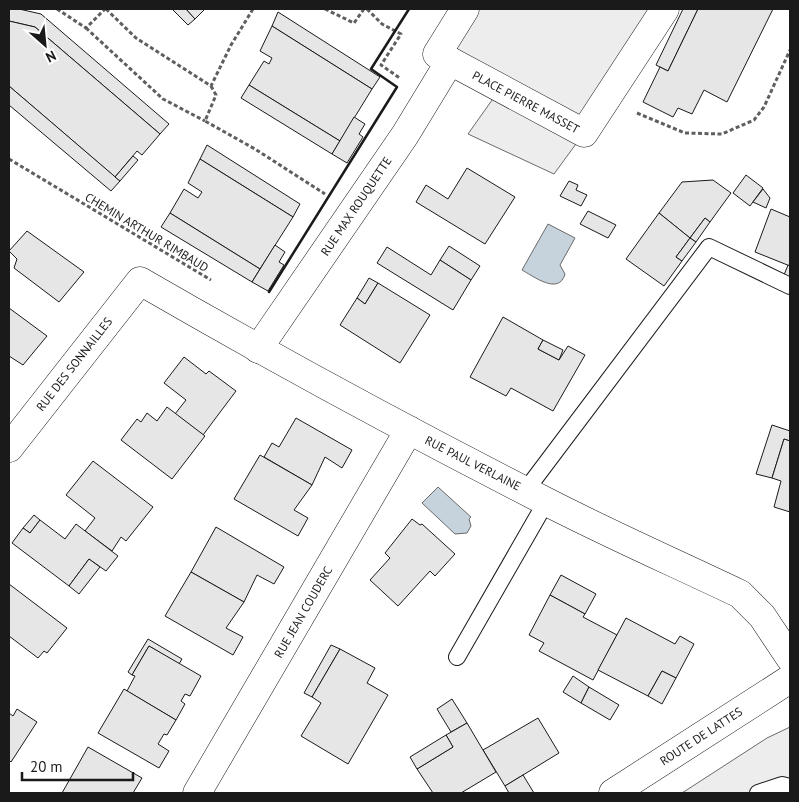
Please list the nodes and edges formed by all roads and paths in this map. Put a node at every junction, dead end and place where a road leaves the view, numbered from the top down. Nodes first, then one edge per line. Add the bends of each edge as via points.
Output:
1 (57, 9) edge
2 (105, 9) edge
3 (253, 9) edge
4 (325, 9) edge
5 (365, 9) edge
6 (465, 9) edge
7 (665, 9) edge
8 (86, 28) junction
9 (790, 50) edge
10 (450, 61) junction
11 (211, 86) junction
12 (428, 97) junction
13 (606, 100) junction
14 (204, 121) junction
15 (9, 159) edge
16 (352, 212) junction
17 (140, 281) joint
18 (213, 282) dead end
19 (790, 286) edge
20 (258, 349) junction
21 (409, 430) junction
22 (9, 448) edge
23 (536, 496) junction
24 (457, 657) dead end
25 (790, 658) edge
26 (790, 679) edge
27 (790, 787) edge
28 (197, 793) edge
29 (613, 793) edge
30 (758, 793) edge

1 - 8 path
2 - 8 path
2 - 11 path via 136,38
3 - 11 path
4 - 5 path via 354,23
5 - 12 path via 382,24 401,34 381,65
6 - 10 street via 437,54
7 - 13 street, PLACE PIERRE MASSET
8 - 14 path via 163,99
9 - 13 path via 764,107 754,120 722,134 684,133
10 - 12 street, RUE MAX ROUQUETTE
10 - 13 street, PLACE PIERRE MASSET via 584,133
11 - 14 path via 216,95
12 - 16 street, RUE MAX ROUQUETTE
14 - 16 path via 255,149
15 - 18 path, CHEMIN ARTHUR RIMBAUD
16 - 20 street, RUE MAX ROUQUETTE
17 - 20 street, RUE PAUL VERLAINE
17 - 22 street, RUE DES SONNAILLES
19 - 23 lane via 709,247
20 - 21 street, RUE PAUL VERLAINE
21 - 23 street, RUE PAUL VERLAINE
21 - 28 street, RUE JEAN COUDERC
23 - 24 lane
23 - 25 street, RUE PAUL VERLAINE via 740,594 762,616
26 - 29 street, ROUTE DE LATTES
27 - 30 lane via 782,784

